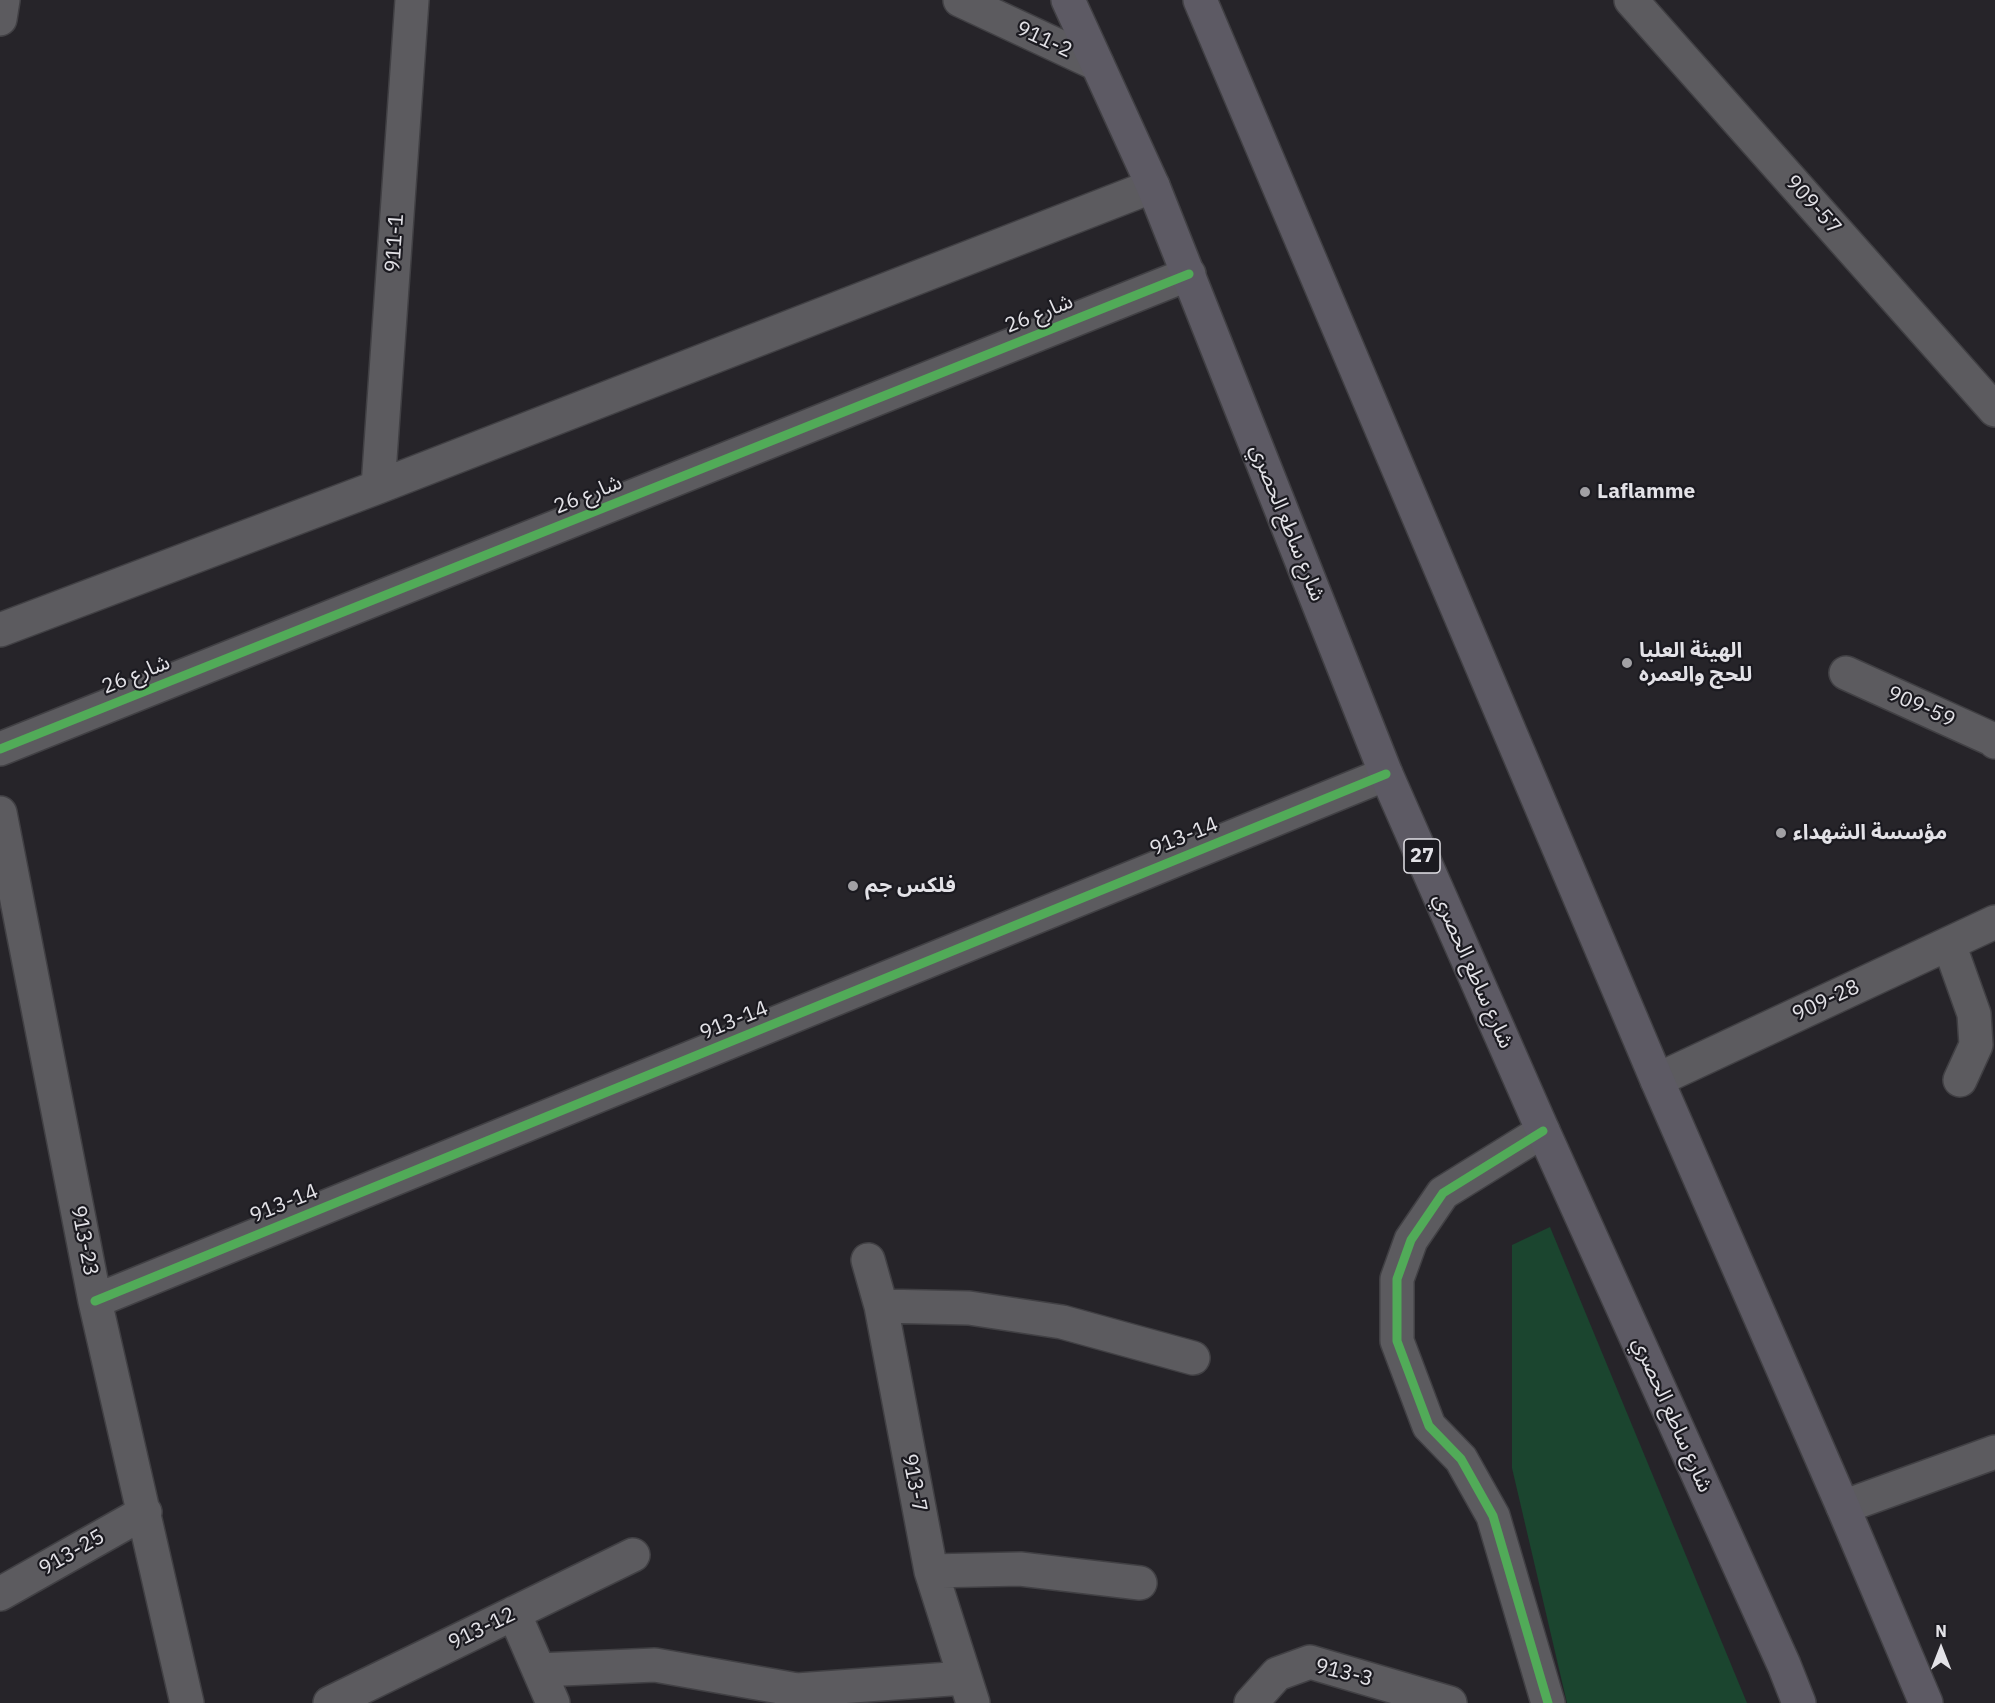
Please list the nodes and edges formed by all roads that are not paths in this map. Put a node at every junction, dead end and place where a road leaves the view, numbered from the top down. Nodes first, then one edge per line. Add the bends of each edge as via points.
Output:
1 (3, 0) edge
2 (412, 0) edge
3 (960, 0) edge
4 (1068, 0) edge
5 (1630, 0) edge
6 (1204, 1) edge
7 (0, 19) edge
8 (1097, 64) junction
9 (1153, 186) junction
10 (1189, 274) junction
11 (1995, 410) edge
12 (378, 487) junction
13 (0, 630) edge
14 (1846, 672) dead end
15 (1995, 742) edge
16 (0, 749) edge
17 (1386, 774) junction
18 (0, 813) edge
19 (1995, 922) edge
20 (1949, 944) junction
21 (1658, 1080) junction
22 (1960, 1080) dead end
23 (1543, 1131) junction
24 (868, 1260) dead end
25 (95, 1301) junction
26 (881, 1306) junction
27 (1193, 1358) dead end
28 (1995, 1452) edge
29 (1843, 1507) junction
30 (145, 1512) junction
31 (633, 1555) dead end
32 (931, 1571) junction
33 (1140, 1583) dead end
34 (0, 1594) edge
35 (514, 1613) junction
36 (539, 1670) junction
37 (968, 1690) edge
38 (187, 1703) edge
39 (330, 1703) edge
40 (553, 1703) edge
41 (1251, 1703) edge
42 (1450, 1703) edge
43 (1548, 1703) edge
44 (1799, 1703) edge
45 (1926, 1703) edge

1 - 7 street
2 - 12 street, 911-1
3 - 8 street, 911-2
4 - 8 main road, شارع ساطع الحصري / 27
5 - 11 street, 909-57
6 - 21 main road
8 - 9 main road, شارع ساطع الحصري / 27
9 - 10 main road, شارع ساطع الحصري / 27
9 - 12 street
10 - 16 street, شارع 26
10 - 17 main road, شارع ساطع الحصري / 27
12 - 13 street
14 - 15 street, 909-59
17 - 23 main road, شارع ساطع الحصري / 27
17 - 25 street, 913-14
18 - 25 street, 913-23
19 - 20 street, 909-28
20 - 21 street, 909-28
20 - 22 street via 1974,1014 1976,1045
21 - 29 main road
23 - 43 street via 1443,1193 1417,1230 1396,1278 1396,1341 1429,1426 1461,1459 1493,1516
23 - 44 main road, شارع ساطع الحصري / 27
24 - 26 street, 913-7
25 - 30 street, 913-23
26 - 27 street via 969,1308 1062,1322
26 - 32 street, 913-7
28 - 29 street
29 - 45 main road
30 - 34 street, 913-25
30 - 38 street, 913-23
31 - 35 street, 913-12
32 - 33 street via 1020,1569
32 - 37 street, 913-7
35 - 36 street
35 - 39 street, 913-12
36 - 37 street via 655,1665 797,1690
36 - 40 street
41 - 42 street, 913-3 via 1277,1674 1310,1662

